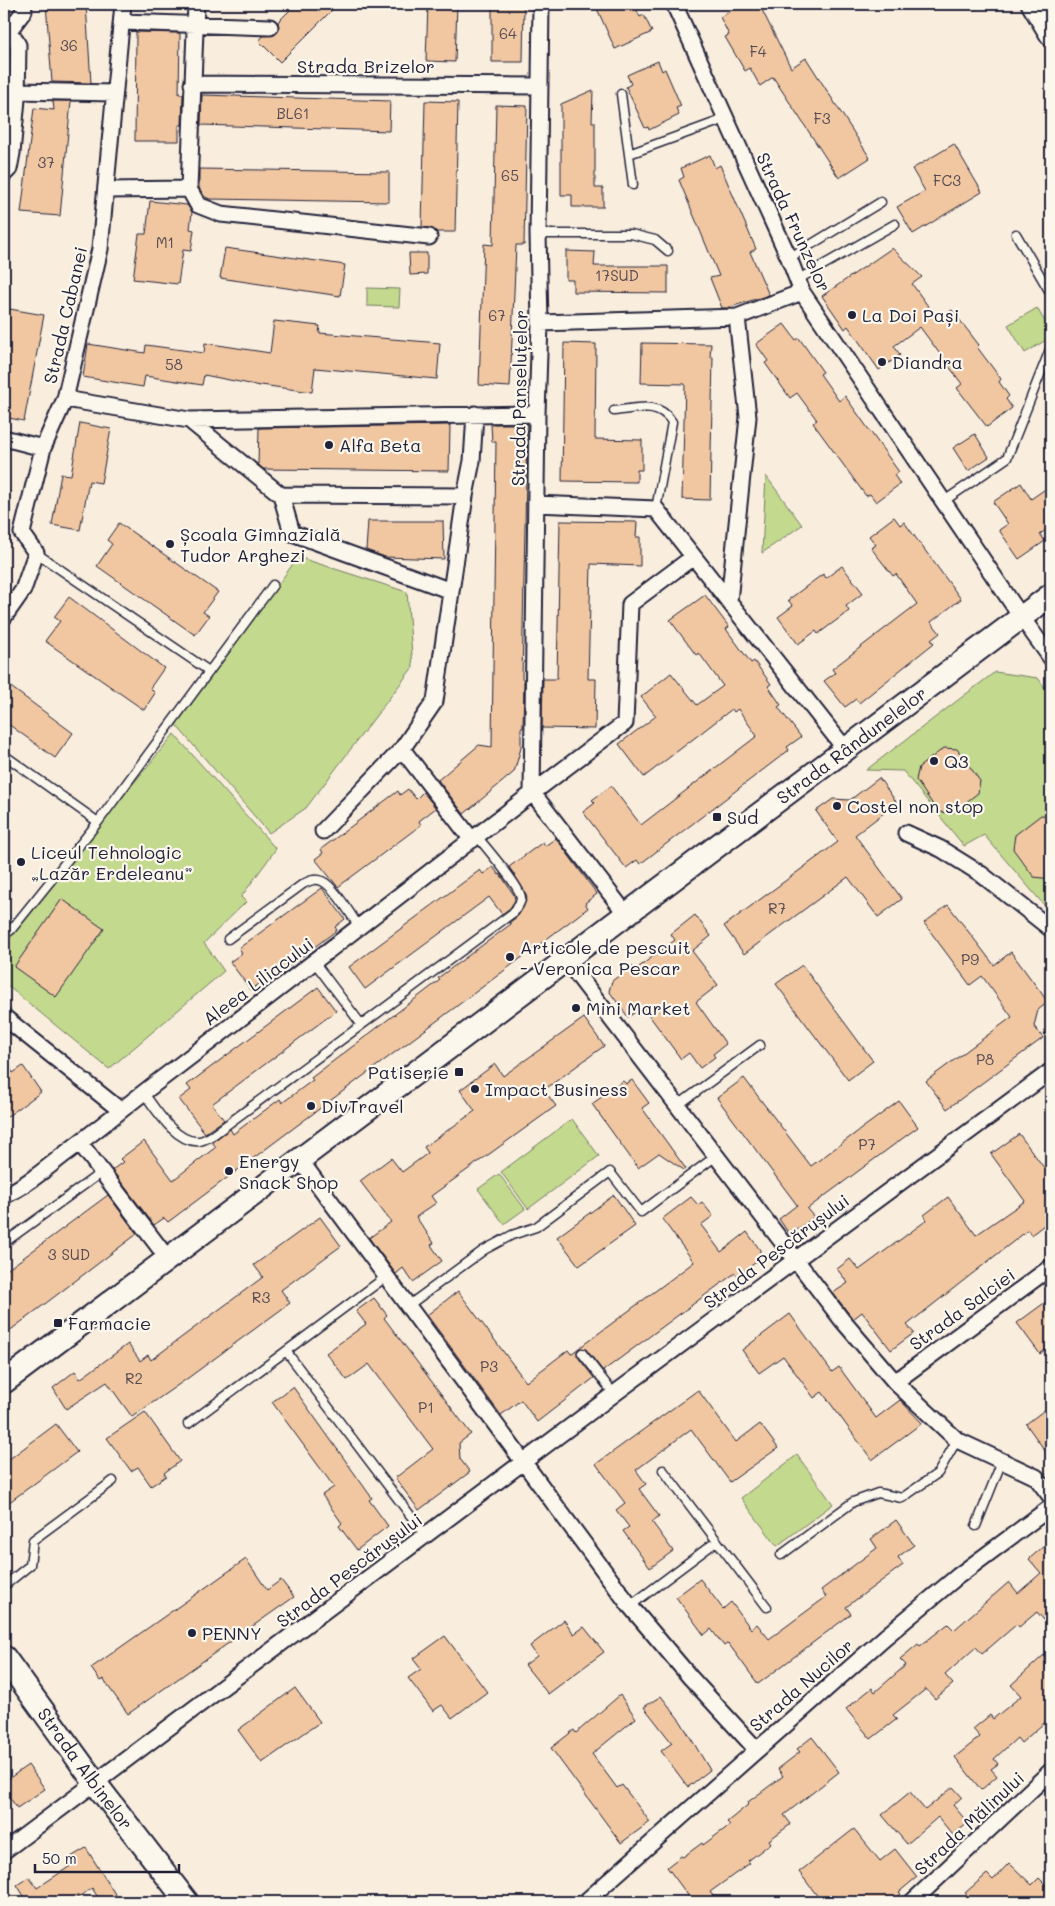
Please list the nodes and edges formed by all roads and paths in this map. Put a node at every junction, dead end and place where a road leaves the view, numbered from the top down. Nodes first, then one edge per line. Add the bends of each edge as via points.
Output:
1 (23, 4) edge
2 (122, 4) edge
3 (196, 4) edge
4 (541, 4) edge
5 (674, 4) edge
6 (1033, 4) edge
7 (122, 22) junction
8 (195, 24) junction
9 (270, 27) dead end
10 (1050, 28) edge
11 (6, 31) edge
12 (192, 84) junction
13 (540, 86) junction
14 (17, 91) junction
15 (114, 94) junction
16 (621, 94) dead end
17 (725, 119) junction
18 (629, 154) junction
19 (4, 174) edge
20 (633, 185) dead end
21 (189, 189) junction
22 (106, 190) junction
23 (881, 202) dead end
24 (894, 224) dead end
25 (538, 234) junction
26 (1016, 234) dead end
27 (430, 237) dead end
28 (668, 251) dead end
29 (789, 258) junction
30 (799, 286) junction
31 (1051, 294) edge
32 (737, 317) junction
33 (540, 323) junction
34 (1051, 347) edge
35 (65, 399) junction
36 (614, 411) dead end
37 (475, 414) junction
38 (536, 414) junction
39 (189, 420) junction
40 (4, 438) edge
41 (43, 448) junction
42 (280, 496) junction
43 (465, 496) junction
44 (944, 500) junction
45 (536, 504) junction
46 (656, 509) junction
47 (36, 553) junction
48 (694, 557) junction
49 (273, 585) dead end
50 (451, 591) junction
51 (1051, 596) edge
52 (728, 601) junction
53 (4, 617) edge
54 (1022, 618) junction
55 (1051, 658) edge
56 (209, 671) junction
57 (402, 749) junction
58 (846, 750) junction
59 (4, 755) edge
60 (532, 792) junction
61 (98, 822) junction
62 (323, 831) dead end
63 (906, 833) dead end
64 (474, 838) junction
65 (626, 914) junction
66 (360, 927) junction
67 (1051, 929) edge
68 (4, 935) edge
69 (228, 939) dead end
70 (566, 960) junction
71 (315, 962) junction
72 (4, 1017) edge
73 (361, 1024) junction
74 (760, 1045) dead end
75 (1051, 1071) edge
76 (143, 1092) junction
77 (677, 1106) junction
78 (120, 1110) junction
79 (80, 1143) junction
80 (716, 1156) junction
81 (300, 1160) junction
82 (102, 1172) junction
83 (4, 1196) edge
84 (4, 1243) edge
85 (168, 1259) junction
86 (795, 1260) junction
87 (1051, 1268) edge
88 (388, 1276) junction
89 (409, 1305) junction
90 (286, 1351) junction
91 (582, 1353) dead end
92 (4, 1382) edge
93 (895, 1382) junction
94 (614, 1394) junction
95 (188, 1424) dead end
96 (957, 1440) junction
97 (1002, 1461) junction
98 (523, 1463) junction
99 (662, 1470) dead end
100 (114, 1481) dead end
101 (1051, 1497) edge
102 (1051, 1507) edge
103 (976, 1526) dead end
104 (426, 1536) junction
105 (717, 1541) junction
106 (781, 1554) dead end
107 (4, 1586) edge
108 (630, 1606) junction
109 (767, 1607) dead end
110 (4, 1657) edge
111 (756, 1749) junction
112 (1051, 1771) edge
113 (96, 1784) junction
114 (4, 1851) edge
115 (186, 1902) edge
116 (585, 1902) edge
117 (912, 1902) edge

1 - 11 street via 24,11
2 - 7 street, Strada Cabanei
3 - 8 street
4 - 13 street, Strada Panseluțelor
5 - 17 street, Strada Frunzelor
6 - 10 street
7 - 8 street
7 - 15 street, Strada Cabanei
8 - 9 street
8 - 12 street
11 - 14 street via 18,45
12 - 13 street, Strada Brizelor
12 - 21 street
13 - 25 street, Strada Panseluțelor
14 - 15 street
14 - 19 street via 12,159
15 - 22 street, Strada Cabanei
16 - 18 lane
17 - 18 lane
17 - 29 street, Strada Frunzelor
18 - 20 lane
21 - 22 street
21 - 27 street via 198,205 221,214
22 - 35 street, Strada Cabanei via 100,249
23 - 29 lane
24 - 30 lane
25 - 28 lane via 631,234 655,240
25 - 33 street, Strada Panseluțelor
26 - 31 lane
29 - 30 street, Strada Frunzelor
30 - 32 street
30 - 44 street, Strada Frunzelor
32 - 33 street
32 - 52 street via 748,417
33 - 38 street, Strada Panseluțelor
34 - 44 lane via 1007,458
35 - 39 street
35 - 41 street, Strada Cabanei
36 - 46 lane via 654,408 666,414 672,422
37 - 38 street
37 - 39 street
37 - 43 street via 472,461
38 - 45 street, Strada Panseluțelor
39 - 42 street
40 - 41 street
41 - 47 street, Strada Cabanei via 22,533
42 - 43 street
42 - 50 street via 292,533
43 - 50 street
44 - 54 street, Strada Frunzelor
45 - 46 street
45 - 60 street, Strada Panseluțelor
46 - 48 street
47 - 53 street via 23,590
47 - 56 lane
48 - 52 street
48 - 60 street, Aleea Liliacului via 630,604 625,723
49 - 56 lane
50 - 57 street via 435,701
51 - 54 street, Strada Rândunelelor
52 - 58 street
54 - 55 street, Strada Frunzelor
54 - 58 street, Strada Rândunelelor
56 - 61 lane
57 - 62 street
57 - 64 street
58 - 65 street, Strada Rândunelelor
59 - 61 lane
60 - 64 street, Aleea Liliacului
60 - 65 street
61 - 68 lane via 12,930
63 - 67 street via 941,849 981,874
64 - 66 street, Aleea Liliacului
64 - 73 lane via 516,886 521,896 520,905
65 - 70 street, Strada Rândunelelor
66 - 69 lane via 329,887 321,880 312,879
66 - 71 street, Aleea Liliacului
70 - 77 street
70 - 81 street, Strada Rândunelelor
71 - 73 lane
71 - 76 street, Aleea Liliacului
72 - 78 street
73 - 76 lane via 214,1135 198,1142 183,1138 170,1128
74 - 77 lane
75 - 86 street, Strada Pescărușului
76 - 78 street, Aleea Liliacului
77 - 80 street
78 - 79 street, Aleea Liliacului
79 - 82 street
79 - 83 street, Aleea Liliacului
80 - 86 street
80 - 89 lane via 641,1212 610,1172 536,1227 484,1250
81 - 85 street, Strada Rândunelelor
81 - 88 street
82 - 84 lane
82 - 85 street
85 - 92 street, Strada Rândunelelor
86 - 93 street
86 - 94 street, Strada Pescărușului
87 - 93 street, Strada Salciei
88 - 89 street
88 - 90 lane
89 - 98 street
90 - 95 lane
90 - 104 lane
91 - 94 lane
93 - 96 street
94 - 98 street, Strada Pescărușului
96 - 97 street
96 - 106 lane via 938,1473 902,1498 878,1493 853,1502
97 - 101 street via 1036,1477
97 - 103 lane
98 - 104 street, Strada Pescărușului
98 - 108 street
99 - 105 lane
100 - 107 lane via 33,1540 30,1566
102 - 111 street, Strada Nucilor via 958,1576
104 - 113 street, Strada Pescărușului
105 - 108 lane
105 - 109 lane
108 - 111 street
110 - 113 street, Strada Albinelor
111 - 116 street, Strada Nucilor
112 - 117 street, Strada Mălinului
113 - 114 street, Strada Pescărușului
113 - 115 street, Strada Albinelor

